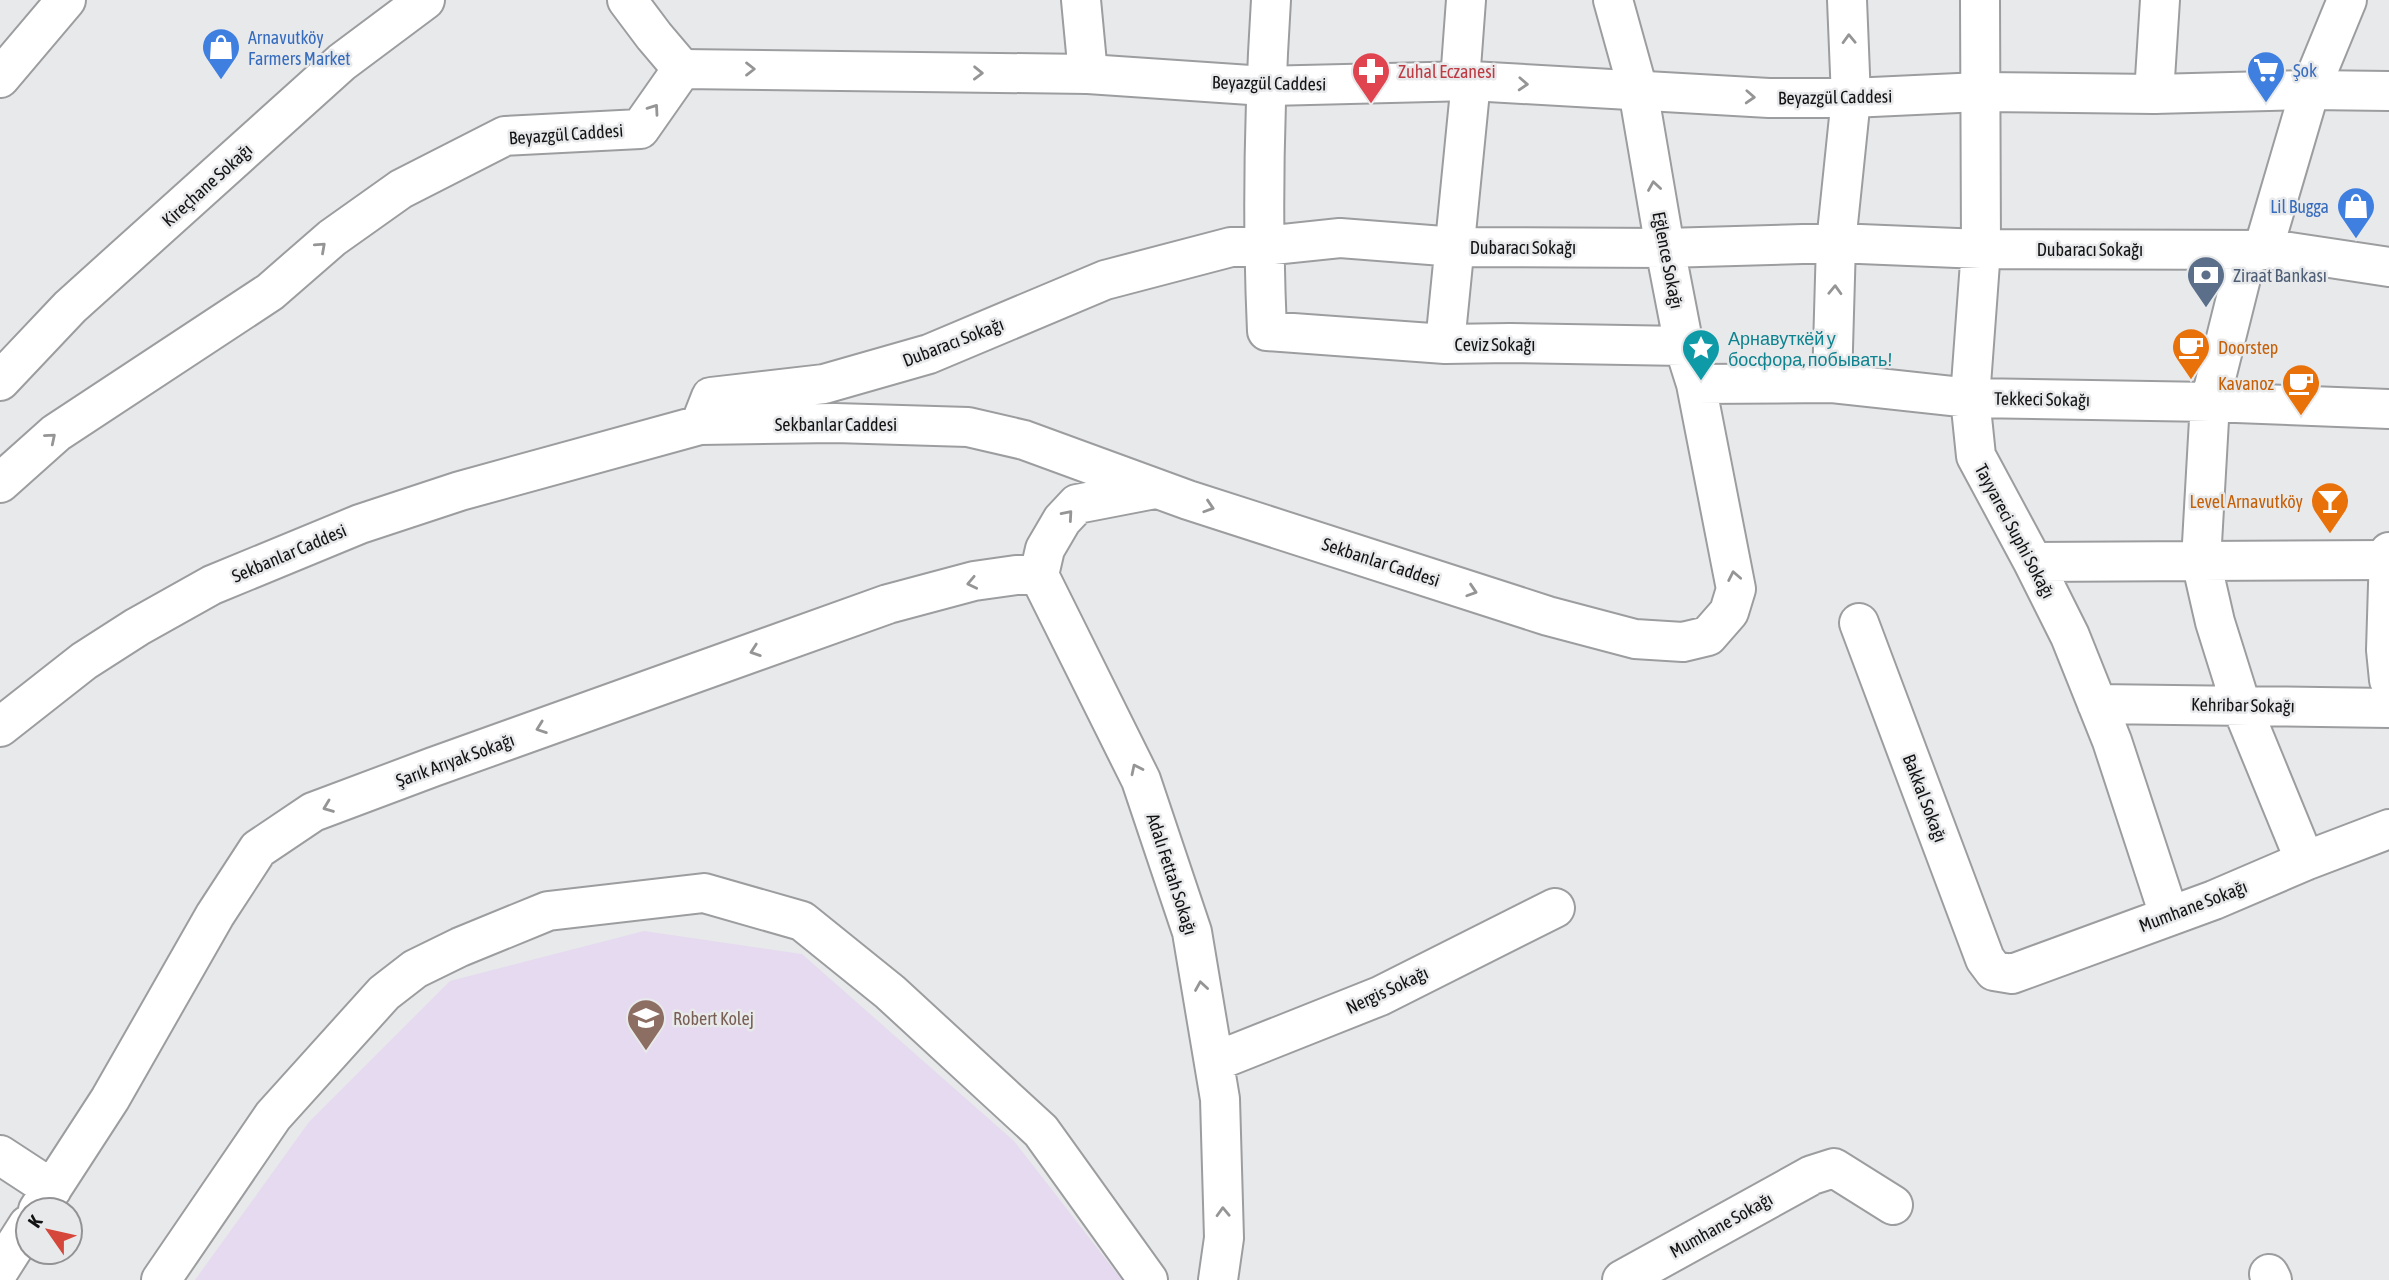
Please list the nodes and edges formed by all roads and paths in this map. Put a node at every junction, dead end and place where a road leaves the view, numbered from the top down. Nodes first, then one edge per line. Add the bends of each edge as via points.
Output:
1 (66, 0) edge
2 (425, 0) edge
3 (627, 0) edge
4 (1081, 0) edge
5 (1270, 0) edge
6 (1466, 0) edge
7 (1613, 0) edge
8 (1847, 0) edge
9 (1980, 0) edge
10 (2160, 0) edge
11 (2347, 0) edge
12 (682, 69) junction
13 (1088, 74) junction
14 (0, 78) edge
15 (1466, 81) junction
16 (1265, 86) junction
17 (1638, 90) junction
18 (2310, 90) junction
19 (2389, 91) edge
20 (1980, 92) junction
21 (2154, 94) junction
22 (1851, 98) junction
23 (1836, 243) junction
24 (1263, 246) junction
25 (1456, 247) junction
26 (1665, 248) junction
27 (1981, 249) junction
28 (2255, 250) junction
29 (2389, 267) edge
30 (1445, 344) junction
31 (1684, 346) junction
32 (0, 382) edge
33 (1832, 383) junction
34 (1696, 384) junction
35 (1970, 398) junction
36 (2210, 402) junction
37 (2389, 409) edge
38 (701, 425) junction
39 (0, 483) edge
40 (1157, 488) junction
41 (2388, 556) edge
42 (2201, 561) junction
43 (2033, 562) junction
44 (1040, 575) junction
45 (1859, 623) dead end
46 (1708, 636) joint
47 (2389, 680) edge
48 (2097, 704) junction
49 (2241, 705) junction
50 (2389, 708) edge
51 (0, 727) edge
52 (2389, 829) edge
53 (2305, 860) junction
54 (1555, 908) dead end
55 (2169, 915) junction
56 (1994, 971) joint
57 (1214, 1062) junction
58 (0, 1155) edge
59 (42, 1196) edge
60 (47, 1196) edge
61 (1893, 1205) dead end
62 (14, 1247) edge
63 (0, 1269) edge
64 (161, 1280) edge
65 (1148, 1280) edge
66 (1218, 1280) edge
67 (1622, 1280) edge

1 - 14 street
2 - 32 street, Kireçhane Sokağı via 342,62 70,307
3 - 12 street
4 - 13 street
5 - 16 street
6 - 15 street, Ceviz Sokağı
7 - 17 street, Eğlence Sokağı
22 -> 8 street
9 - 20 street, Tayyareci Suphi Sokağı
10 - 21 street
11 - 18 street
12 -> 13 street, Beyazgül Caddesi
39 -> 12 street, Beyazgül Caddesi via 56,433 270,292 332,237 401,189 505,136 640,129
13 - 16 street, Beyazgül Caddesi
15 - 16 street, Beyazgül Caddesi
15 -> 17 street, Beyazgül Caddesi
15 - 25 street, Ceviz Sokağı
16 - 24 street
17 -> 22 street, Beyazgül Caddesi
26 -> 17 street, Eğlence Sokağı
18 - 19 street, Beyazgül Caddesi
18 - 21 street, Beyazgül Caddesi
18 - 28 street
20 - 21 street, Beyazgül Caddesi
20 - 22 street, Beyazgül Caddesi
20 - 27 street, Tayyareci Suphi Sokağı
22 - 23 street
23 - 26 street, Dubaracı Sokağı
23 - 27 street, Dubaracı Sokağı
33 -> 23 street
24 - 25 street, Dubaracı Sokağı via 1340,238
24 - 30 street via 1267,331
24 - 38 street, Dubaracı Sokağı via 1231,247 1105,280 929,354 824,384 711,397
25 - 26 street, Dubaracı Sokağı
25 - 30 street, Ceviz Sokağı
26 - 31 street, Eğlence Sokağı
27 - 28 street, Dubaracı Sokağı
27 - 35 street, Tayyareci Suphi Sokağı
28 - 29 street, Dubaracı Sokağı
28 - 36 street
30 - 31 street, Ceviz Sokağı
31 - 34 street, Eğlence Sokağı
33 - 34 street, Tekkeci Sokağı
33 - 35 street, Tekkeci Sokağı
46 -> 34 street, Eğlence Sokağı via 1729,612 1736,589
35 - 36 street, Tekkeci Sokağı
35 - 43 street, Tayyareci Suphi Sokağı via 1976,456
36 - 37 street, Tekkeci Sokağı
36 - 42 street
38 - 40 street, Sekbanlar Caddesi via 968,427 1024,440
38 - 51 street, Sekbanlar Caddesi via 460,491 360,524 212,585 84,661
44 -> 40 street via 1045,549 1077,504
40 -> 46 street, Sekbanlar Caddesi via 1536,612 1635,639 1683,642
41 - 42 street
41 - 47 street
42 - 43 street
42 - 49 street via 2214,622
43 - 48 street, Tayyareci Suphi Sokağı
57 -> 44 street, Adalı Fettah Sokağı via 1192,932 1141,779
44 -> 60 street, Şarık Arıyak Sokağı via 974,581 888,604 313,812 258,849
45 - 56 street, Bakkal Sokağı via 1985,959
48 - 49 street, Kehribar Sokağı
48 - 55 street, Tayyareci Suphi Sokağı
49 - 50 street, Kehribar Sokağı
49 - 53 street
52 - 53 street, Mumhane Sokağı
53 - 55 street, Mumhane Sokağı
54 - 57 street, Nergis Sokağı via 1380,996
55 - 56 street, Mumhane Sokağı via 2012,974
66 -> 57 street, Adalı Fettah Sokağı via 1224,1238 1220,1099
58 - 59 street, Şarık Arıyak Sokağı
61 - 67 street, Mumhane Sokağı via 1834,1168 1812,1175
62 - 63 street
64 - 65 street via 273,1116 384,993 415,969 548,911 704,893 802,920 890,992 1041,1131

